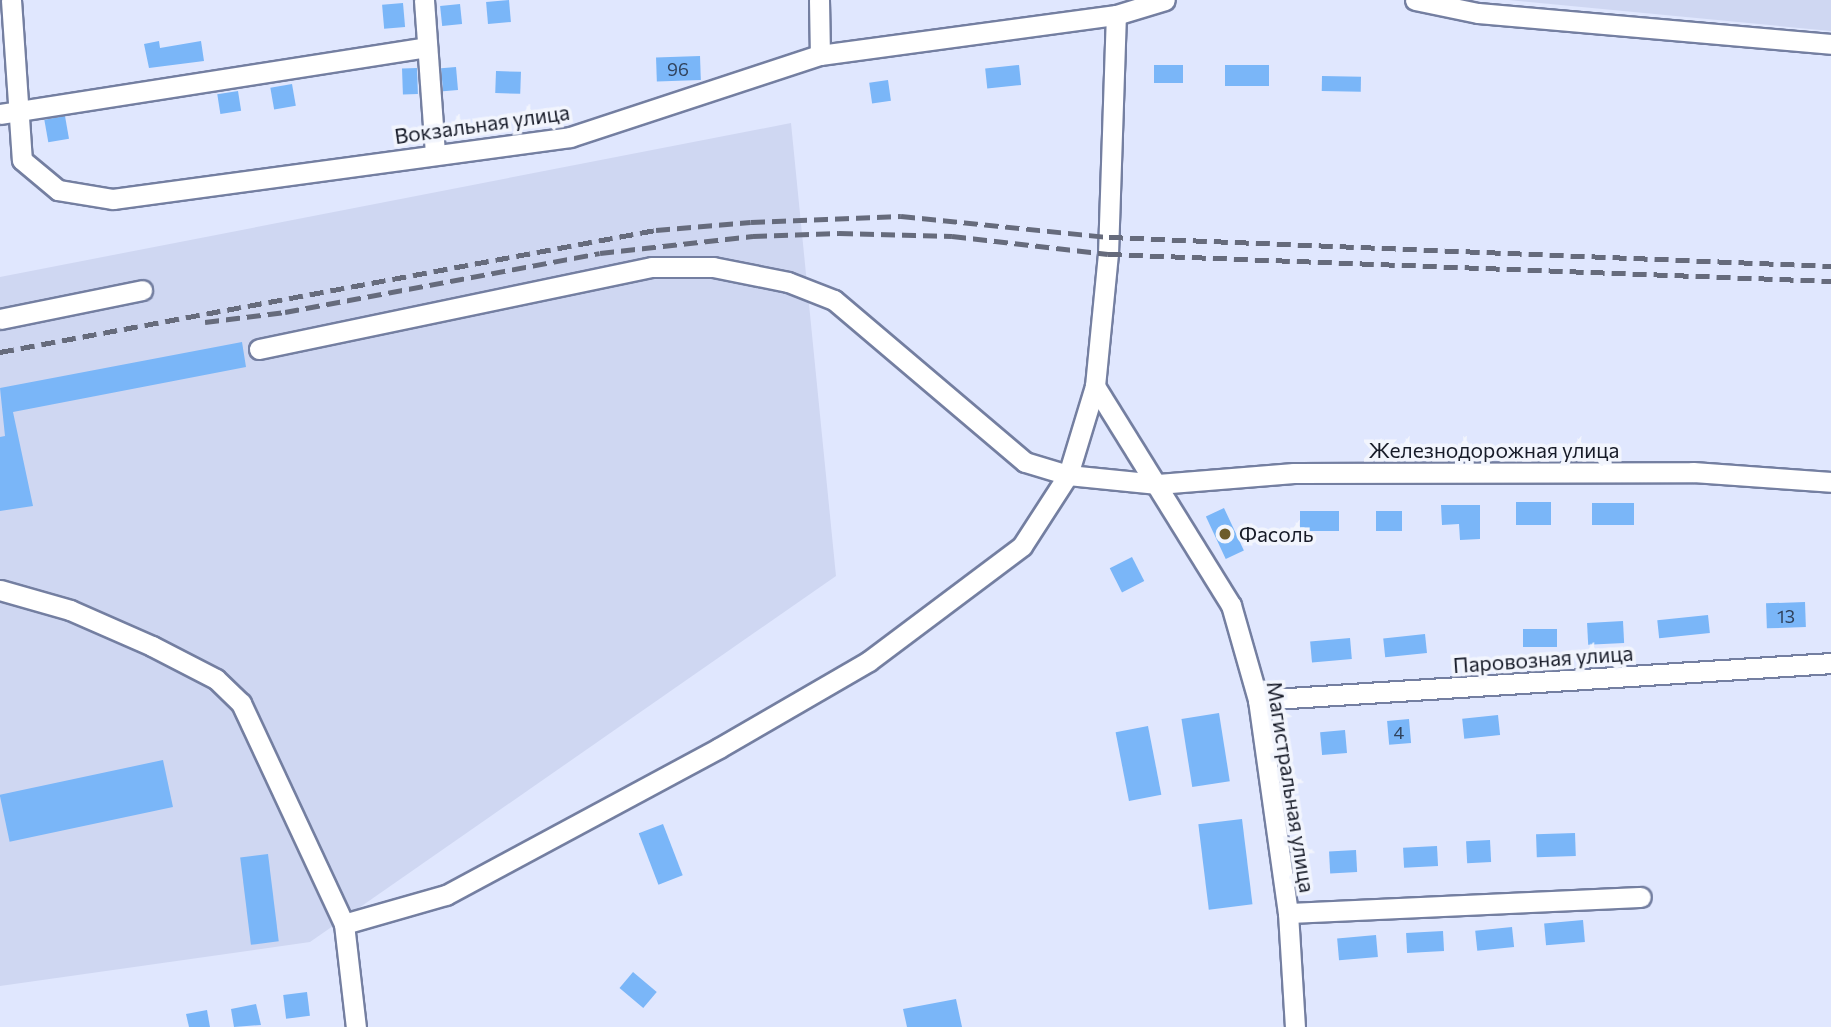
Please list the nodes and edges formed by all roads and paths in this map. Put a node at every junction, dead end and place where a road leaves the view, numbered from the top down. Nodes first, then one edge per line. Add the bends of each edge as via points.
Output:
1 (10, 0) edge
2 (424, 0) edge
3 (819, 0) edge
4 (1165, 0) edge
5 (1415, 0) edge
6 (1116, 15) junction
7 (1831, 44) edge
8 (427, 47) junction
9 (820, 55) junction
10 (9, 113) edge
11 (435, 154) junction
12 (142, 290) dead end
13 (0, 319) edge
14 (259, 349) dead end
15 (1095, 386) junction
16 (1068, 474) junction
17 (1831, 482) edge
18 (1158, 484) junction
19 (0, 590) edge
20 (1831, 663) edge
21 (1258, 700) junction
22 (1641, 897) dead end
23 (1288, 913) junction
24 (344, 924) junction
25 (356, 1027) edge
26 (1296, 1027) edge

1 - 10 street
2 - 8 street
3 - 9 street
4 - 6 street, Вокзальная улица
5 - 7 street via 1478,13
6 - 9 street, Вокзальная улица
6 - 15 street via 1109,237
8 - 10 street
8 - 11 street
9 - 11 street, Вокзальная улица via 570,137
10 - 11 street, Вокзальная улица via 22,160 58,190 113,199
12 - 13 street
14 - 16 street, Железнодорожная улица via 652,267 713,267 788,282 834,300 1025,462
15 - 16 street
15 - 18 street, Магистральная улица
16 - 18 street, Железнодорожная улица
16 - 24 street via 1022,546 869,661 719,748 446,895
17 - 18 street, Железнодорожная улица via 1651,472 1294,473
18 - 21 street, Магистральная улица via 1231,605
19 - 24 street via 70,610 152,646 216,680 241,703
20 - 21 street, Паровозная улица
21 - 23 street, Магистральная улица
22 - 23 street
23 - 26 street, Магистральная улица
24 - 25 street

